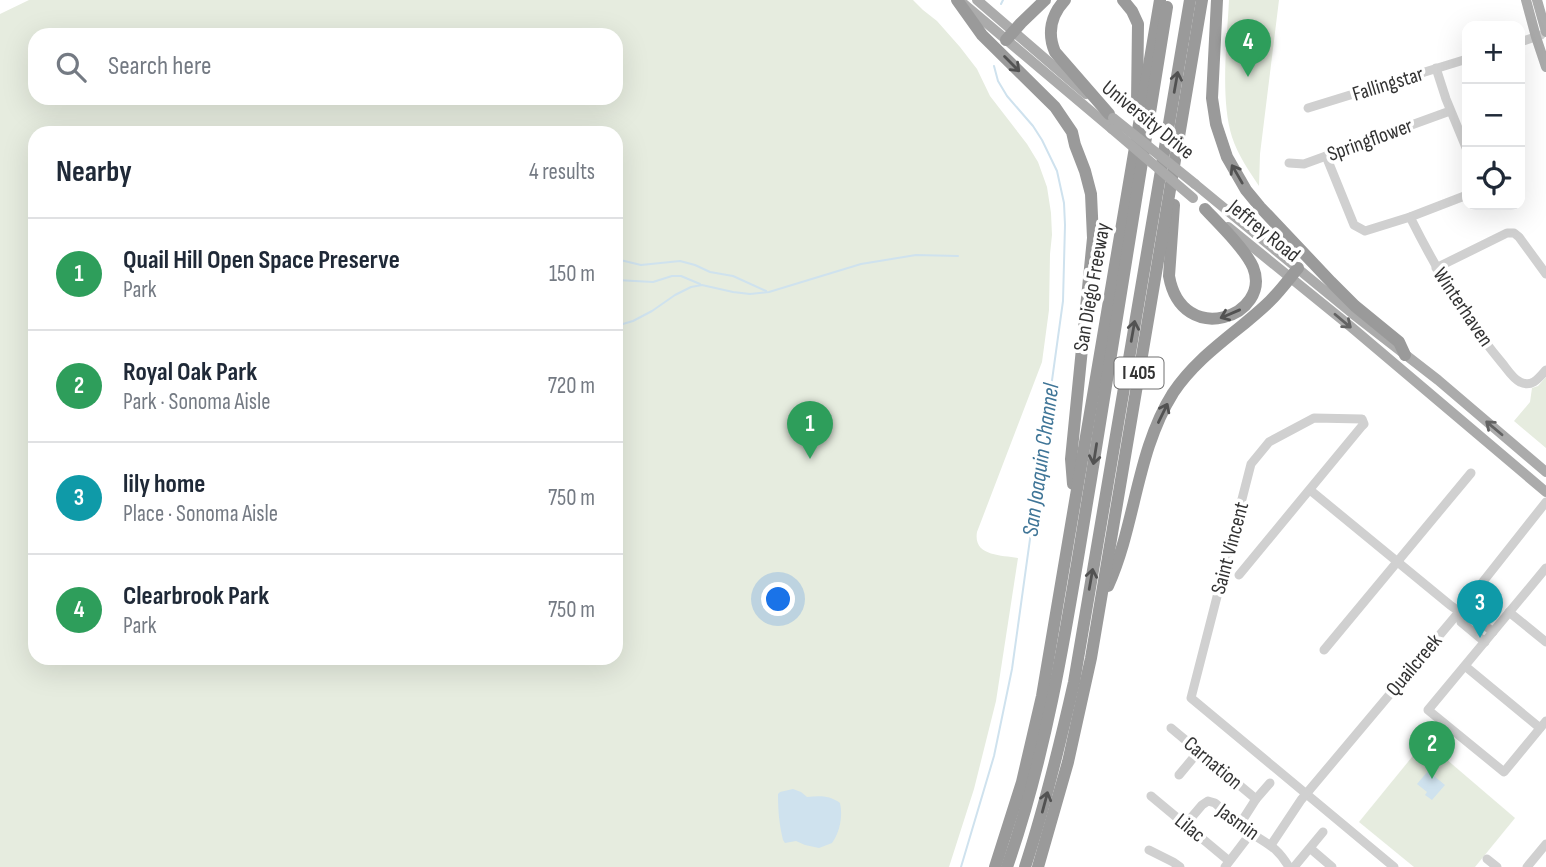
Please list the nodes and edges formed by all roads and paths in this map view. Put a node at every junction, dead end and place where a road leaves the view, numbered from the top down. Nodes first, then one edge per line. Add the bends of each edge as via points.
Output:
1 (958, 0) edge
2 (977, 0) edge
3 (1045, 0) edge
4 (1065, 0) edge
5 (1123, 0) edge
6 (1160, 0) edge
7 (1168, 0) edge
8 (1189, 0) edge
9 (1202, 0) edge
10 (1217, 0) edge
11 (1526, 0) edge
12 (1537, 0) edge
13 (1543, 34) edge
14 (1010, 35) junction
15 (1525, 40) edge
16 (1462, 60) edge
17 (1546, 67) edge
18 (1436, 68) junction
19 (1308, 108) dead end
20 (1450, 111) junction
21 (1111, 120) junction
22 (1138, 129) junction
23 (1177, 145) junction
24 (1466, 147) edge
25 (1326, 156) junction
26 (1289, 163) dead end
27 (1462, 197) edge
28 (1205, 209) junction
29 (1410, 217) junction
30 (1436, 268) junction
31 (1294, 273) junction
32 (1546, 274) edge
33 (1405, 355) junction
34 (1546, 370) edge
35 (1546, 472) edge
36 (1471, 473) dead end
37 (1310, 489) junction
38 (1546, 492) edge
39 (1546, 502) edge
40 (1075, 506) junction
41 (1398, 562) junction
42 (1546, 569) edge
43 (1239, 575) dead end
44 (1101, 601) junction
45 (1459, 612) junction
46 (1510, 612) junction
47 (1493, 632) junction
48 (1485, 642) junction
49 (1546, 642) edge
50 (1324, 650) dead end
51 (1465, 666) junction
52 (1543, 724) edge
53 (1171, 728) dead end
54 (1199, 751) junction
55 (1179, 775) dead end
56 (1270, 783) dead end
57 (1306, 794) junction
58 (1151, 796) dead end
59 (1256, 799) junction
60 (1240, 824) junction
61 (1185, 825) junction
62 (1324, 832) dead end
63 (1251, 833) junction
64 (1546, 844) edge
65 (1271, 845) junction
66 (1311, 849) junction
67 (1149, 850) dead end
68 (1487, 859) dead end
69 (1227, 864) edge
70 (995, 867) edge
71 (1007, 867) edge
72 (1025, 867) edge
73 (1038, 867) edge
74 (1180, 867) edge
75 (1289, 867) edge
76 (1294, 867) edge
77 (1332, 867) edge
78 (1394, 867) edge
79 (1497, 867) edge
80 (1527, 867) edge

1 - 14 main road, Jeffrey Road
1 -> 40 highway via 982,35 1064,120 1089,182 1093,247 1071,459
2 - 14 main road
3 - 14 highway
4 - 21 highway via 1052,24 1055,52
5 - 22 highway via 1138,24
6 - 22 highway, San Diego Freeway / I 405
7 -> 71 highway, San Diego Freeway via 1054,692
72 -> 8 highway via 1074,682
9 - 23 highway, I 405
33 -> 10 highway via 1399,342 1347,298 1260,207 1231,164 1220,140 1212,98
11 - 13 main road
12 - 13 main road
13 - 15 street
13 - 17 main road
14 - 21 main road, Jeffrey Road
16 - 18 street, Fallingstar
18 - 19 street, Fallingstar
18 - 20 street
20 - 24 street
20 - 25 street, Springflower
21 - 28 main road, Jeffrey Road, bridge
21 - 31 main road, University Drive, bridge via 1195,184
22 - 40 highway, San Diego Freeway / I 405
28 -> 23 highway via 1249,259 1256,278 1244,307 1207,319 1187,311 1170,286
23 - 44 highway, I 405
25 - 26 street, Springflower via 1304,164
25 - 29 street via 1354,225 1365,231
27 - 29 street
28 - 31 main road, Jeffrey Road
29 - 30 street, Winterhaven
30 - 32 street via 1514,233
30 - 34 street, Winterhaven via 1518,382 1529,385
31 - 33 main road, Jeffrey Road
31 -> 38 main road, Jeffrey Road
44 -> 31 highway via 1115,570 1149,446 1175,391 1209,351 1270,301
35 -> 33 main road, Jeffrey Road
36 - 41 street
37 - 41 street
37 - 43 street, Saint Vincent
37 - 57 street, Saint Vincent via 1364,424 1362,419 1314,418 1269,442 1251,464 1191,698
39 - 45 street, Quailcreek
40 - 70 highway, San Diego Freeway / I 405 via 1036,723
41 - 45 street
41 - 50 street
42 - 46 street
44 - 73 highway, I 405 via 1081,711
45 - 47 street
45 - 48 street via 1461,622
45 - 57 street, Quailcreek
46 - 47 street
46 - 49 street
47 - 48 street
48 - 51 street
51 - 52 street
51 - 52 street via 1428,710 1504,772
53 - 54 street, Carnation
54 - 55 street
54 - 59 street, Carnation
56 - 59 street
57 - 65 street, Quailcreek
57 - 78 street
58 - 61 street, Lilac
59 - 60 street
60 - 61 street, Jasmin via 1208,802
60 - 63 street, Jasmin
61 - 69 street, Lilac
62 - 66 street
63 - 65 street, Jasmin
63 - 69 street
64 - 80 street
65 - 75 street, Jasmin
66 - 76 street
66 - 77 street
67 - 74 street
68 - 79 street

